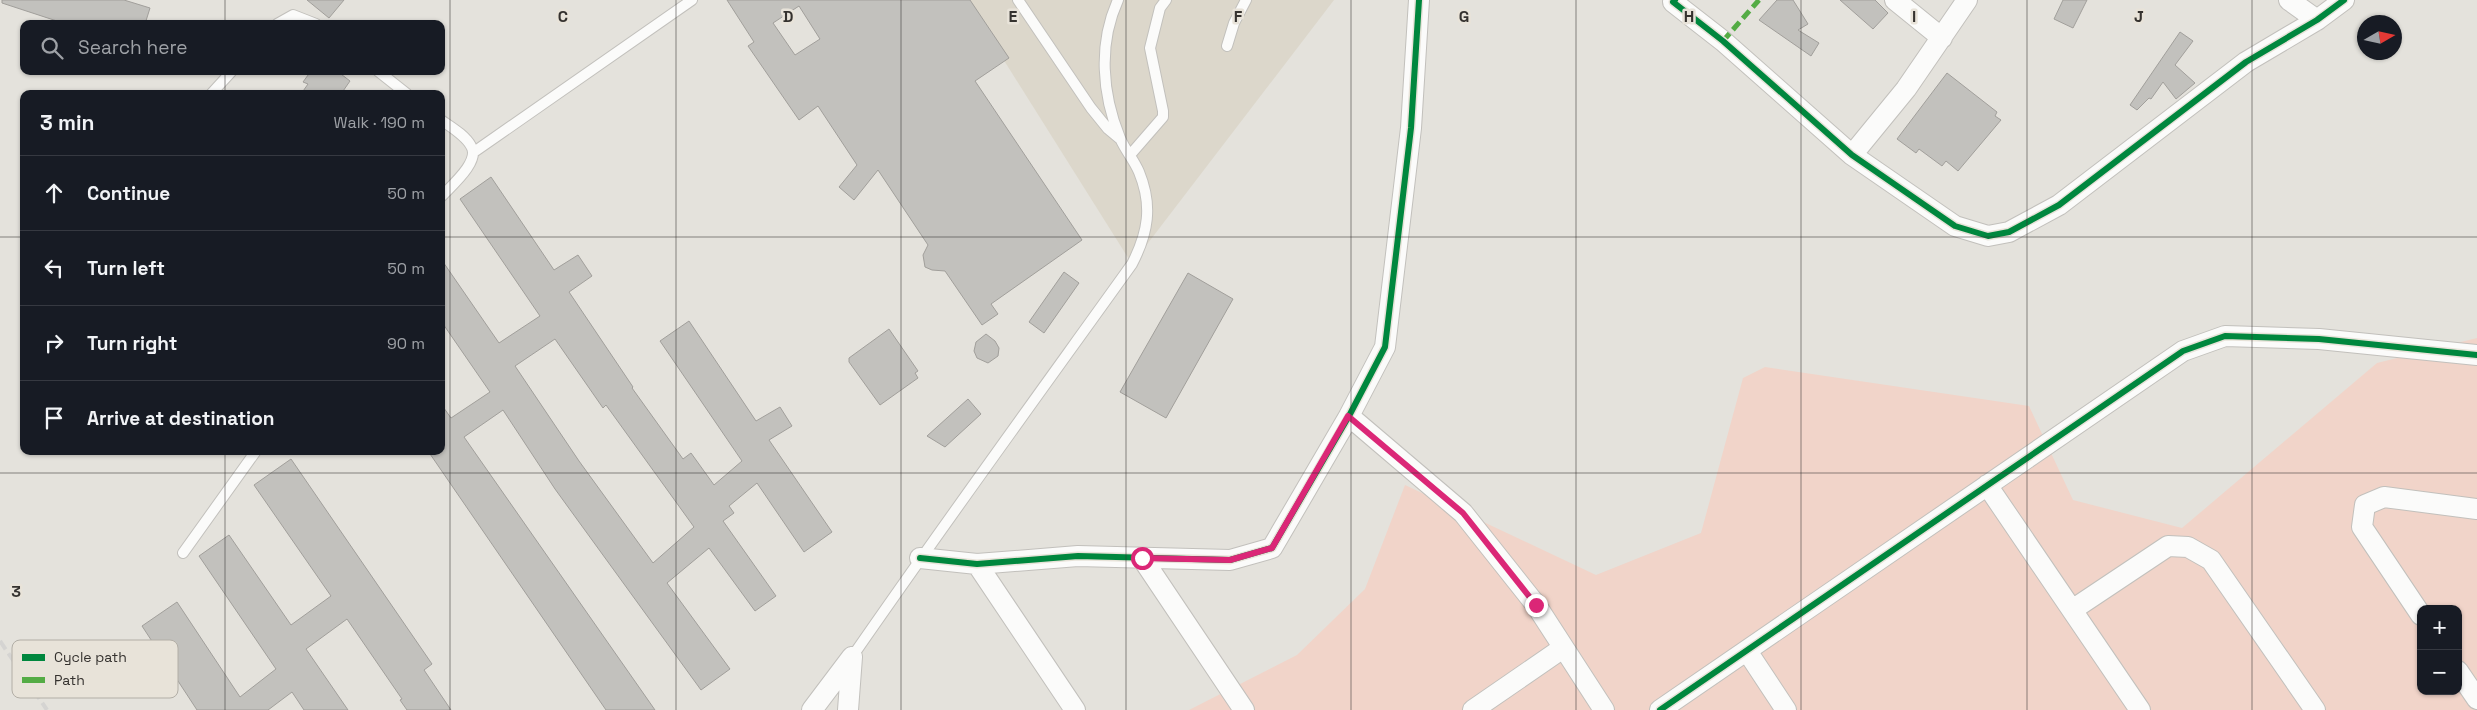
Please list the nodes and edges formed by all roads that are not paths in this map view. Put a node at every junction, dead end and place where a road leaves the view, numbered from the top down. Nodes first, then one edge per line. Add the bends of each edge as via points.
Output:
1 (692, 0) edge
2 (1018, 0) edge
3 (1118, 0) edge
4 (1166, 0) edge
5 (1246, 0) edge
6 (1419, 0) edge
7 (1675, 0) edge
8 (1895, 0) edge
9 (1966, 0) edge
10 (2288, 0) edge
11 (2344, 0) edge
12 (284, 20) edge
13 (306, 20) edge
14 (2317, 20) junction
15 (1942, 38) junction
16 (1227, 46) dead end
17 (228, 75) edge
18 (383, 75) edge
19 (215, 90) edge
20 (402, 90) edge
21 (445, 123) edge
22 (1120, 139) junction
23 (474, 152) junction
24 (1130, 155) junction
25 (1852, 155) junction
26 (445, 193) edge
27 (2477, 355) edge
28 (1348, 416) junction
29 (253, 455) edge
30 (1987, 485) junction
31 (2477, 509) edge
32 (184, 553) dead end
33 (920, 558) junction
34 (1142, 558) junction
35 (977, 564) junction
36 (2417, 609) edge
37 (2072, 610) junction
38 (1563, 648) junction
39 (1746, 651) junction
40 (852, 657) junction
41 (2462, 677) edge
42 (2477, 699) edge
43 (812, 710) edge
44 (848, 710) edge
45 (1074, 710) edge
46 (1244, 710) edge
47 (1472, 710) edge
48 (1604, 710) edge
49 (1660, 710) edge
50 (1786, 710) edge
51 (2140, 710) edge
52 (2315, 710) edge

1 - 23 lane
2 - 22 lane via 1091,108
3 - 22 lane via 1106,36 1104,56 1106,89
4 - 24 lane via 1160,8 1150,48 1163,117
5 - 16 lane
6 - 28 street via 1411,128 1385,347
7 - 25 street via 1673,2 1723,41
8 - 15 street
9 - 15 street
10 - 14 street
11 - 14 street
12 - 13 lane via 293,15
14 - 25 street via 2246,62 2059,204 2009,232 1988,236 1955,226
15 - 25 street via 1906,89
17 - 19 lane
18 - 20 lane
21 - 23 lane via 471,144
22 - 24 lane
23 - 26 lane via 462,175
24 - 33 lane via 1146,199 1148,221 1140,249 1042,392
27 - 30 street via 2320,339 2225,336 2184,351
28 - 34 street via 1272,548 1230,560
28 - 38 street via 1463,513 1536,605
29 - 32 lane
30 - 37 street
30 - 39 street
31 - 36 street via 2384,497 2365,505 2362,528
33 - 35 street
33 - 40 lane
34 - 35 street via 1078,556
34 - 46 street
35 - 45 street
37 - 51 street
37 - 52 street via 2168,546 2188,547 2211,560
38 - 47 street
38 - 48 street
39 - 49 street
39 - 50 street
40 - 43 street
40 - 44 street
41 - 42 street

